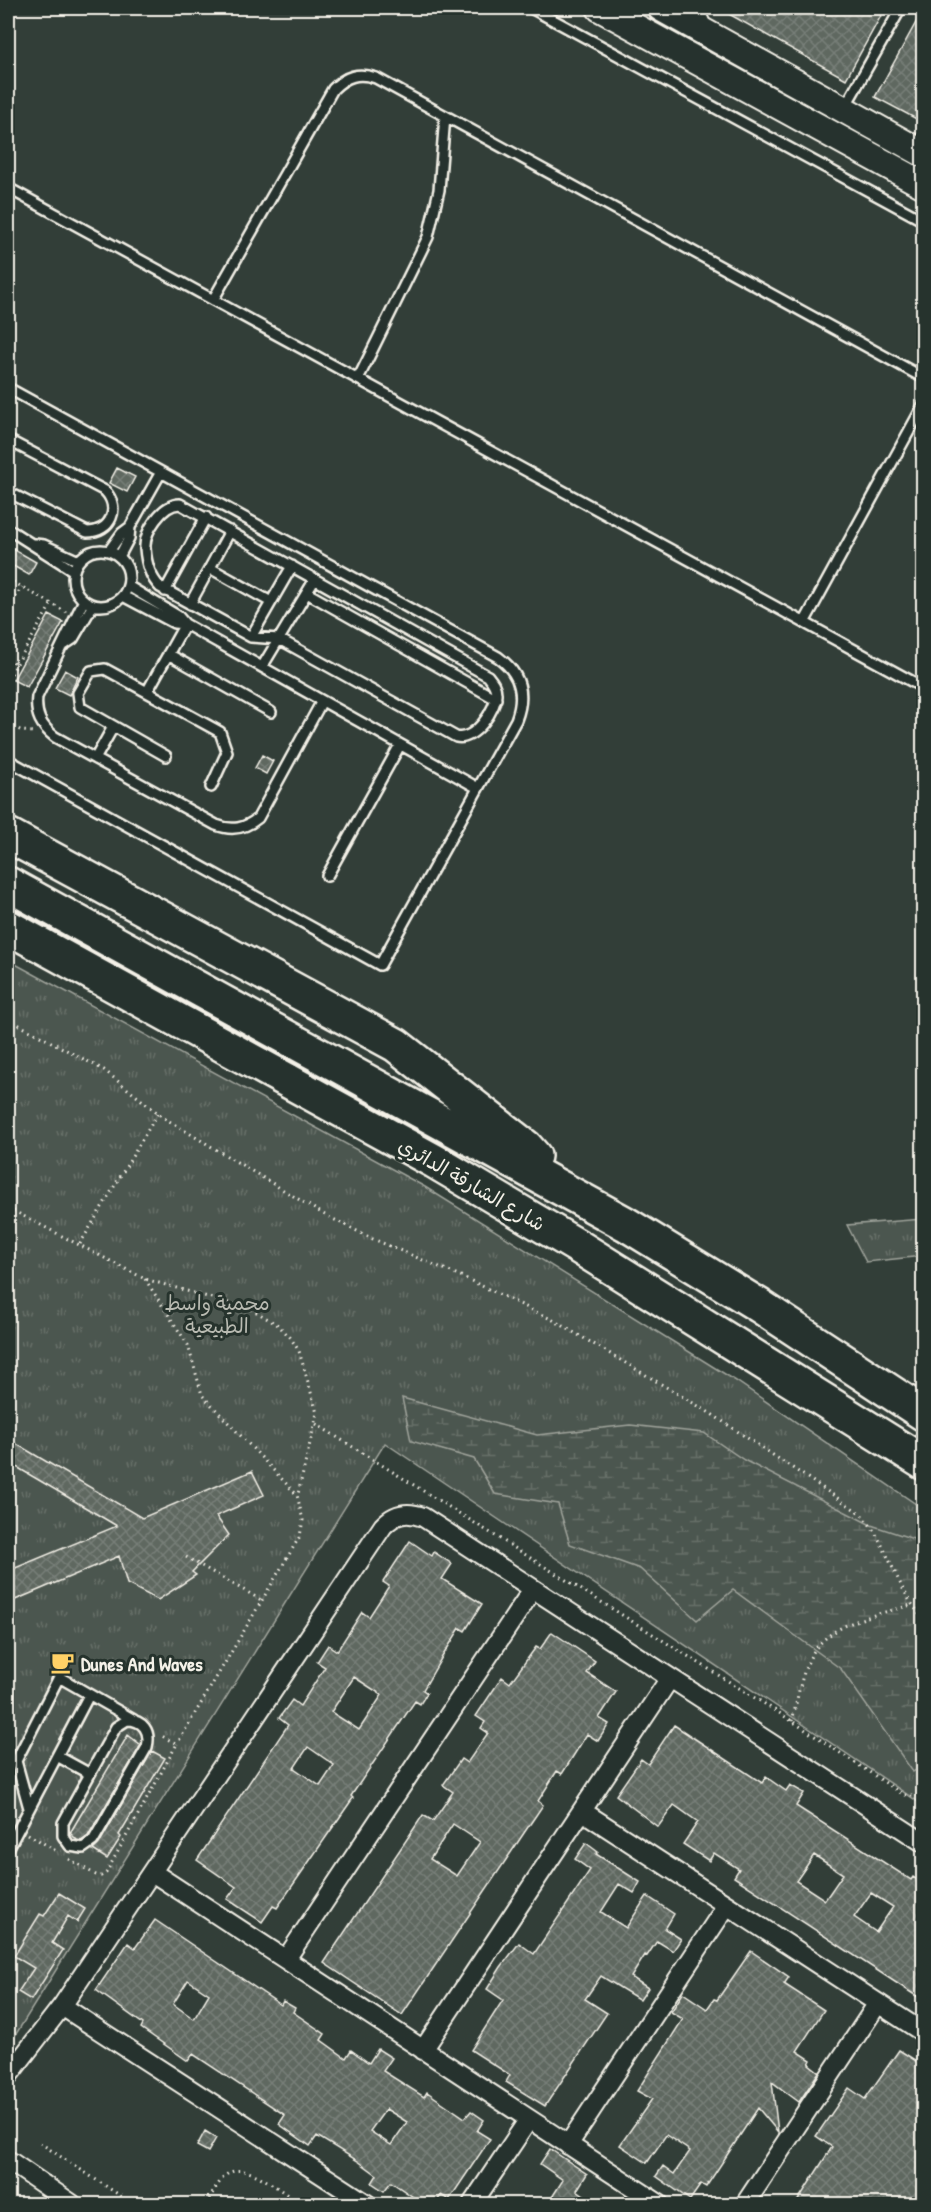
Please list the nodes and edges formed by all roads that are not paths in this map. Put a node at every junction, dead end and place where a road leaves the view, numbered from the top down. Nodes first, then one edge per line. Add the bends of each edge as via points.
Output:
1 (531, 8) edge
2 (600, 8) edge
3 (661, 8) edge
4 (901, 8) edge
5 (698, 19) edge
6 (843, 110) junction
7 (445, 116) junction
8 (924, 154) edge
9 (924, 185) edge
10 (8, 189) edge
11 (924, 221) edge
12 (213, 300) junction
13 (924, 378) edge
14 (358, 379) junction
15 (8, 388) edge
16 (924, 404) edge
17 (8, 440) edge
18 (161, 472) junction
19 (8, 492) edge
20 (206, 517) junction
21 (130, 527) junction
22 (8, 530) edge
23 (230, 531) junction
24 (275, 534) junction
25 (35, 544) junction
26 (265, 550) junction
27 (109, 552) junction
28 (119, 557) junction
29 (79, 561) junction
30 (292, 566) junction
31 (210, 568) junction
32 (74, 571) junction
33 (315, 579) junction
34 (128, 586) junction
35 (165, 591) junction
36 (307, 593) junction
37 (123, 596) junction
38 (88, 602) junction
39 (271, 602) junction
40 (190, 604) junction
41 (805, 621) junction
42 (185, 624) junction
43 (251, 637) junction
44 (279, 639) junction
45 (64, 645) junction
46 (168, 654) junction
47 (261, 667) junction
48 (924, 688) edge
49 (147, 692) junction
50 (496, 699) junction
51 (322, 701) junction
52 (271, 712) dead end
53 (113, 727) junction
54 (400, 745) junction
55 (166, 756) dead end
56 (95, 759) junction
57 (8, 760) edge
58 (211, 787) dead end
59 (478, 788) junction
60 (8, 835) edge
61 (327, 876) dead end
62 (8, 884) edge
63 (8, 927) edge
64 (558, 1185) junction
65 (924, 1414) edge
66 (883, 1438) junction
67 (924, 1463) edge
68 (924, 1474) edge
69 (533, 1589) junction
70 (670, 1678) junction
71 (89, 1695) junction
72 (134, 1720) junction
73 (57, 1756) junction
74 (90, 1774) junction
75 (29, 1808) junction
76 (582, 1810) junction
77 (924, 1844) edge
78 (8, 1849) edge
79 (152, 1872) junction
80 (727, 1905) junction
81 (286, 1959) junction
82 (878, 2003) junction
83 (62, 2006) junction
84 (924, 2033) edge
85 (423, 2050) junction
86 (8, 2076) edge
87 (529, 2119) junction
88 (568, 2145) junction
89 (8, 2160) edge
90 (72, 2205) edge
91 (367, 2205) edge
92 (472, 2205) edge
93 (659, 2205) edge
94 (745, 2205) edge

1 - 11 lane
2 - 9 main road
3 - 5 main road
4 - 6 lane
5 - 6 main road
6 - 8 main road
7 - 12 lane via 376,78 358,75 341,81
7 - 13 lane
7 - 14 lane via 439,190 428,237
10 - 12 lane
12 - 14 lane
14 - 41 lane
15 - 18 lane
16 - 41 lane
17 - 19 lane via 105,491 113,511 107,525 87,532
18 - 21 lane
18 - 24 lane
20 - 23 lane
20 - 35 lane
20 - 35 lane via 184,505 170,505 147,538 150,573
21 - 27 lane
21 - 28 lane
22 - 25 lane
23 - 26 lane
23 - 31 lane
24 - 26 lane
24 - 59 lane via 498,657 511,669 520,684 520,708
25 - 29 lane
25 - 32 lane via 38,550
26 - 30 lane
27 - 28 lane
27 - 29 lane via 93,552
28 - 34 lane via 128,570
29 - 32 lane
30 - 33 lane
30 - 39 lane
31 - 39 lane
31 - 40 lane
32 - 38 lane via 75,587
33 - 36 lane
33 - 50 lane via 488,676 495,686
34 - 37 lane
34 - 42 lane
35 - 40 lane
36 - 44 lane
36 - 50 lane
37 - 38 lane via 109,605
37 - 42 lane via 174,623
38 - 45 lane via 75,617
38 - 45 lane via 73,639
39 - 43 lane
40 - 43 lane
41 - 48 lane
42 - 46 lane
42 - 47 lane
43 - 44 lane
44 - 47 lane
44 - 50 lane via 461,738 476,732
45 - 56 lane via 37,697 38,715 47,731
46 - 49 lane
46 - 52 lane
47 - 51 lane
49 - 53 lane via 105,669 91,671 78,693 77,703 83,711
49 - 58 lane via 220,732 225,759
51 - 54 lane
51 - 56 lane via 263,811 251,824 242,827 216,825
53 - 55 lane
53 - 56 lane
54 - 59 lane
54 - 61 lane
57 - 59 lane via 380,966
60 - 64 highway via 396,1045 526,1147
62 - 64 highway, شارع الشارقة الدائري
63 - 66 highway, شارع الشارقة الدائري via 434,1161 570,1241
64 - 65 highway, شارع الشارقة الدائري via 741,1294
66 - 67 highway, شارع الشارقة الدائري
66 - 68 street
69 - 70 street
69 - 79 street via 423,1517 406,1513 389,1520
69 - 81 street
70 - 76 street
70 - 77 street
71 - 72 lane
71 - 73 lane
71 - 75 lane via 59,1677 16,1761
72 - 74 lane via 116,1727
72 - 74 lane via 141,1722 148,1733 147,1746 93,1841 76,1848 66,1841 62,1830
73 - 74 lane
73 - 75 lane
75 - 78 lane
76 - 80 street
76 - 85 street
79 - 81 street
79 - 83 street
80 - 82 street
80 - 88 street
81 - 85 street
82 - 84 street
82 - 94 street
83 - 86 street
83 - 91 street
85 - 87 street
87 - 88 street
87 - 92 street
88 - 93 street
89 - 90 street

